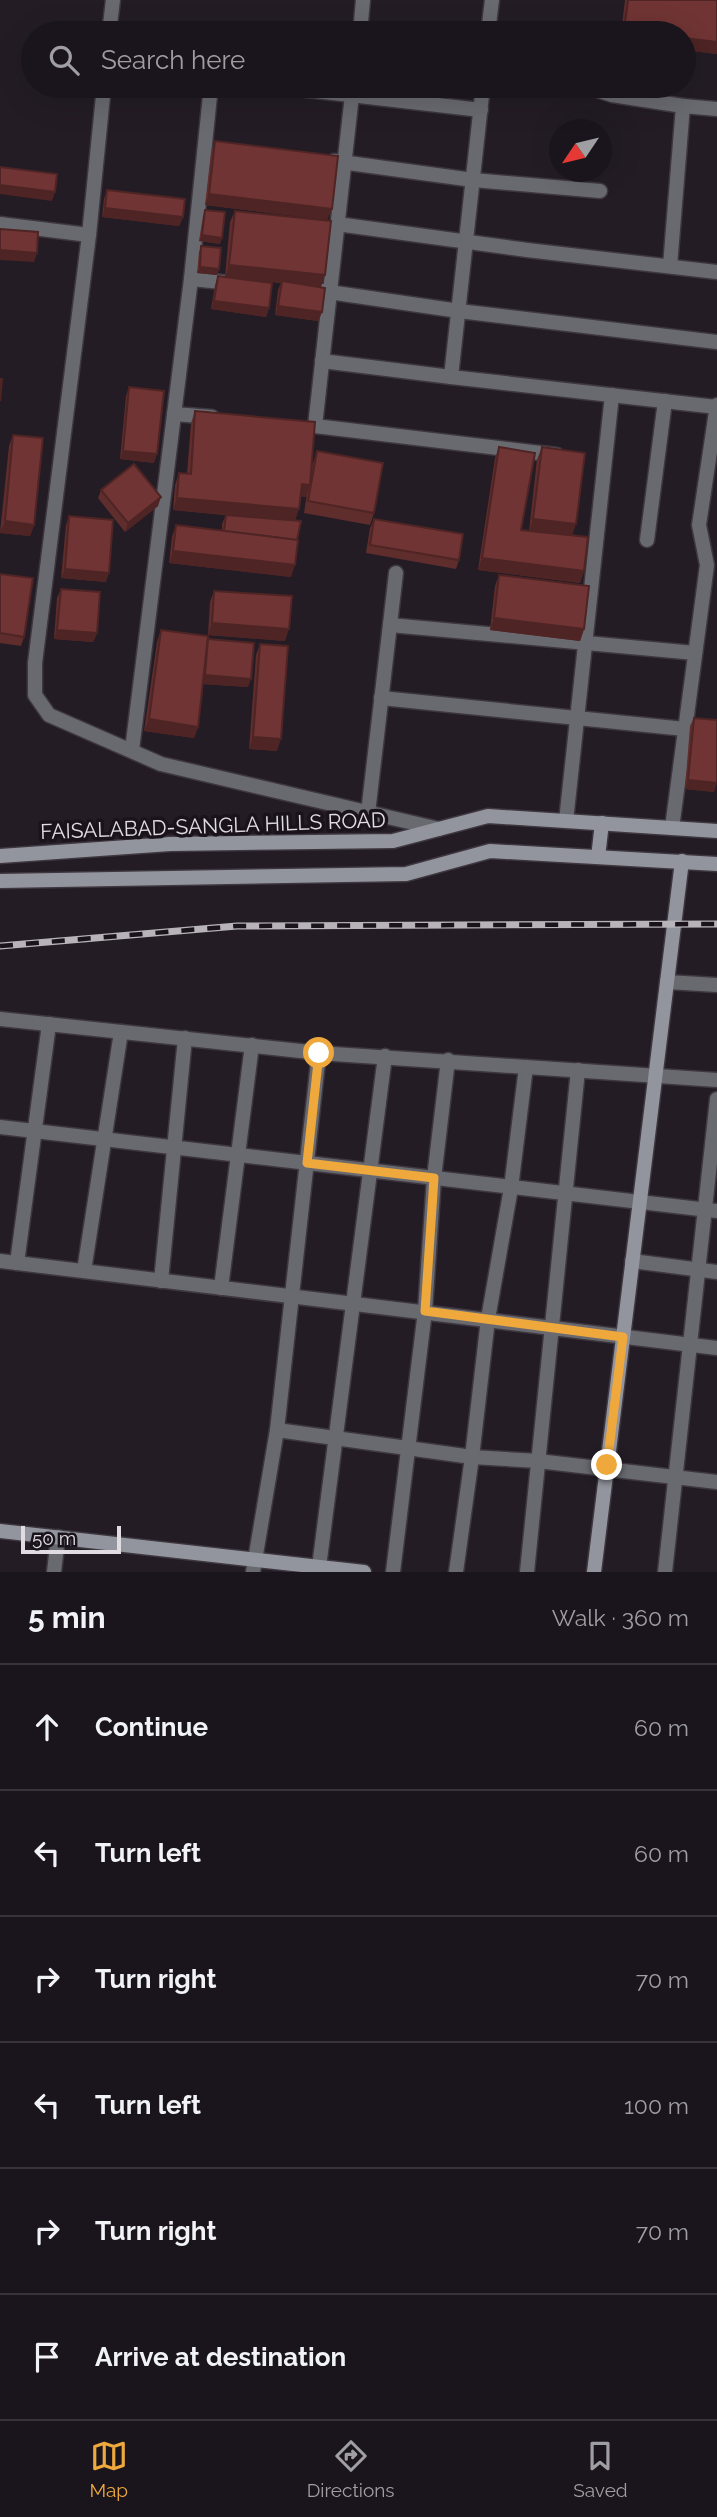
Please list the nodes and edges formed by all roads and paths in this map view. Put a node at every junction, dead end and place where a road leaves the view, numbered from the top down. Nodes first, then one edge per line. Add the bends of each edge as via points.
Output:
1 (113, 0) edge
2 (363, 0) edge
3 (492, 0) edge
4 (110, 21) edge
5 (361, 21) edge
6 (489, 21) edge
7 (103, 98) edge
8 (211, 98) edge
9 (351, 98) edge
10 (404, 98) edge
11 (482, 98) edge
12 (631, 98) edge
13 (683, 106) junction
14 (717, 109) edge
15 (481, 110) junction
16 (316, 159) edge
17 (343, 162) junction
18 (473, 180) junction
19 (600, 191) dead end
20 (0, 224) edge
21 (337, 224) junction
22 (89, 235) junction
23 (466, 242) junction
24 (670, 266) junction
25 (717, 272) edge
26 (191, 279) junction
27 (246, 284) edge
28 (301, 289) edge
29 (328, 292) junction
30 (458, 311) junction
31 (717, 342) edge
32 (322, 360) junction
33 (451, 377) junction
34 (612, 395) junction
35 (665, 401) junction
36 (717, 406) edge
37 (174, 414) junction
38 (225, 418) edge
39 (569, 457) edge
40 (647, 540) dead end
41 (396, 573) dead end
42 (390, 625) junction
43 (585, 645) junction
44 (695, 653) junction
45 (382, 698) junction
46 (577, 718) junction
47 (685, 729) junction
48 (132, 750) junction
49 (368, 813) junction
50 (566, 821) junction
51 (601, 823) junction
52 (672, 828) junction
53 (439, 829) junction
54 (717, 831) edge
55 (0, 856) edge
56 (598, 856) junction
57 (682, 861) junction
58 (717, 864) edge
59 (0, 881) edge
60 (667, 982) junction
61 (717, 985) edge
62 (0, 1018) edge
63 (49, 1024) junction
64 (121, 1032) junction
65 (185, 1038) junction
66 (252, 1045) junction
67 (319, 1053) junction
68 (385, 1056) junction
69 (449, 1060) junction
70 (526, 1067) junction
71 (578, 1070) junction
72 (656, 1076) junction
73 (717, 1080) edge
74 (717, 1099) edge
75 (0, 1127) edge
76 (35, 1131) junction
77 (104, 1139) junction
78 (174, 1147) junction
79 (238, 1154) junction
80 (307, 1163) junction
81 (370, 1170) junction
82 (434, 1178) junction
83 (511, 1188) junction
84 (565, 1194) junction
85 (640, 1202) junction
86 (711, 1211) edge
87 (0, 1261) edge
88 (632, 1261) junction
89 (17, 1263) junction
90 (698, 1269) junction
91 (84, 1271) junction
92 (717, 1272) edge
93 (161, 1281) junction
94 (221, 1288) junction
95 (293, 1297) junction
96 (353, 1304) junction
97 (425, 1311) junction
98 (488, 1319) junction
99 (551, 1328) junction
100 (623, 1337) junction
101 (690, 1345) junction
102 (717, 1348) edge
103 (277, 1430) junction
104 (336, 1437) junction
105 (408, 1449) junction
106 (472, 1457) junction
107 (538, 1461) junction
108 (607, 1469) junction
109 (676, 1477) junction
110 (717, 1482) edge
111 (0, 1531) edge
112 (58, 1537) junction
113 (254, 1567) edge
114 (319, 1567) junction
115 (54, 1572) edge
116 (364, 1572) edge
117 (393, 1572) edge
118 (456, 1572) edge
119 (527, 1572) edge
120 (594, 1572) edge
121 (665, 1572) edge

1 - 4 street
2 - 5 street
3 - 6 street
7 - 22 street
8 - 26 street via 212,147
9 - 17 street
10 - 15 street
11 - 15 street
12 - 13 street
13 - 14 street
13 - 24 street
15 - 18 street
16 - 17 street
17 - 18 street
17 - 21 street
18 - 19 street
18 - 23 street
20 - 22 street
21 - 23 street
21 - 29 street
22 - 48 street via 35,663 35,695 49,715
23 - 24 street
23 - 30 street
24 - 25 street
26 - 27 street
26 - 37 street
28 - 29 street
29 - 30 street
29 - 32 street
30 - 31 street
30 - 33 street
32 - 33 street
32 - 39 street via 308,425
33 - 34 street
34 - 35 street
34 - 43 street
35 - 36 street
35 - 40 street
36 - 44 street via 699,525 707,565
37 - 38 street
37 - 48 street
41 - 42 street
42 - 43 street
42 - 45 street
43 - 44 street
43 - 46 street
44 - 47 street
45 - 46 street
45 - 49 street
46 - 47 street
46 - 50 street
47 - 52 street
48 - 49 street via 161,764
49 - 53 street
50 - 51 main road, FAISALABAD-SANGLA HILLS ROAD
50 - 53 main road, FAISALABAD-SANGLA HILLS ROAD via 488,816
51 - 52 main road, FAISALABAD-SANGLA HILLS ROAD
51 - 56 main road
52 - 54 main road, FAISALABAD-SANGLA HILLS ROAD
53 - 55 main road, FAISALABAD-SANGLA HILLS ROAD via 393,841 170,844
56 - 57 main road
56 - 59 main road via 490,851 406,874
57 - 58 main road
57 - 60 main road
60 - 61 street
60 - 72 main road
62 - 63 street
63 - 64 street
63 - 76 street
64 - 65 street
64 - 77 street
65 - 66 street
65 - 78 street
66 - 67 street
66 - 79 street
67 - 68 street
67 - 80 street
68 - 69 street
68 - 81 street
69 - 70 street
69 - 82 street
70 - 71 street
70 - 83 street
71 - 72 street
71 - 84 street
72 - 73 street
72 - 85 main road
74 - 86 street
75 - 76 street
76 - 77 street
76 - 89 street
77 - 78 street
77 - 91 street
78 - 79 street
78 - 93 street
79 - 80 street
79 - 94 street
80 - 81 street
80 - 95 street
81 - 82 street
81 - 96 street
82 - 83 street
82 - 97 street
83 - 84 street
83 - 98 street
84 - 85 street
84 - 99 street
85 - 86 street
85 - 88 main road
86 - 90 street
87 - 89 street
88 - 90 street
88 - 100 main road
89 - 91 street
90 - 92 street
90 - 101 street
91 - 93 street
93 - 94 street
94 - 95 street
95 - 96 street
95 - 103 street
96 - 97 street
96 - 104 street
97 - 98 street
97 - 105 street
98 - 99 street
98 - 106 street
99 - 100 street
99 - 107 street
100 - 101 street
100 - 108 main road
101 - 102 street
101 - 109 street
103 - 104 street
103 - 113 street
104 - 105 street
104 - 114 street
105 - 106 street
105 - 117 street
106 - 107 street
106 - 118 street
107 - 108 street
107 - 119 street
108 - 109 street
108 - 120 main road
109 - 110 street
109 - 121 street
111 - 112 main road
112 - 113 main road
112 - 115 street
113 - 114 main road
114 - 116 main road

